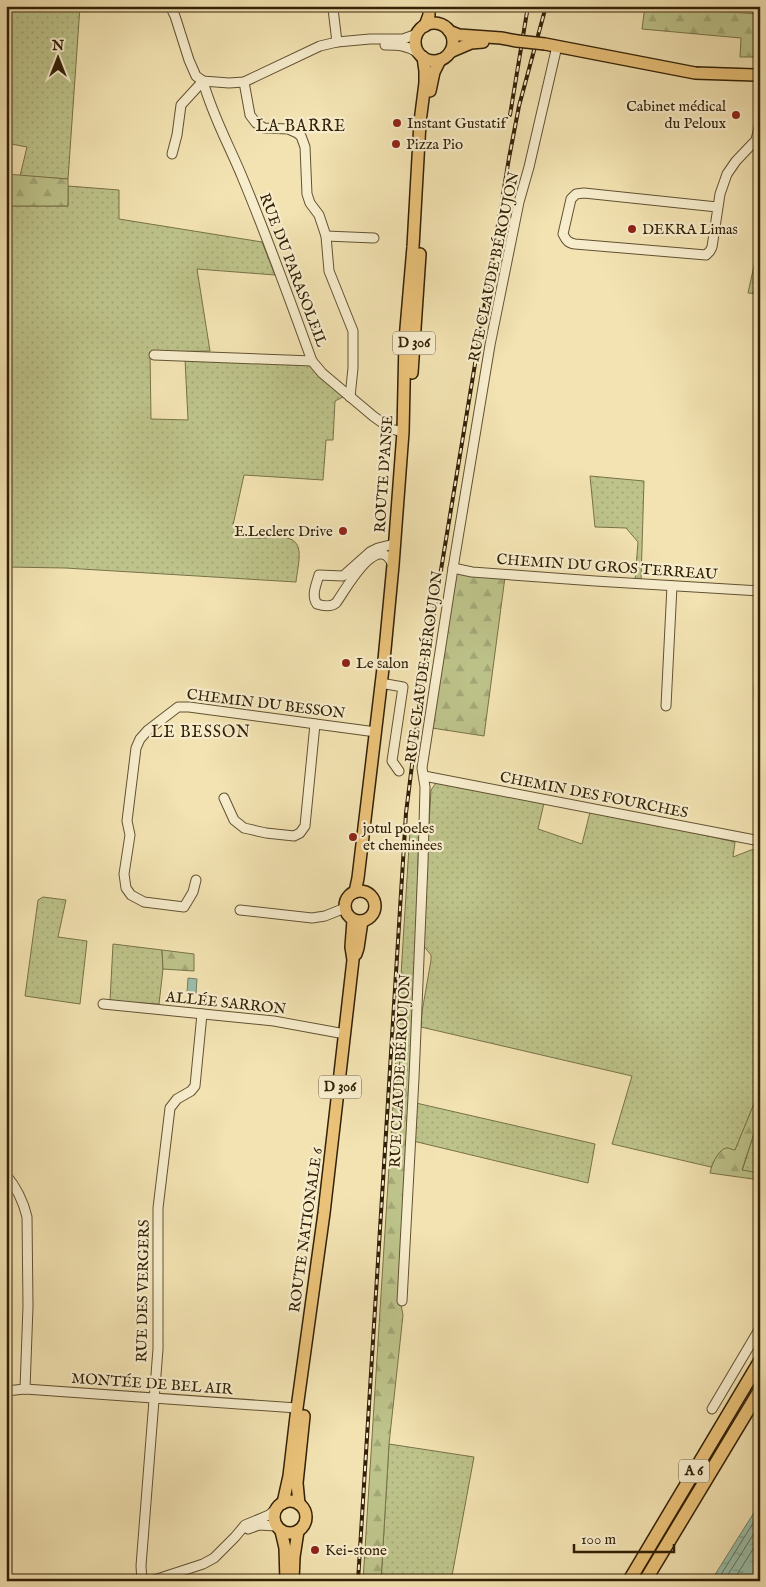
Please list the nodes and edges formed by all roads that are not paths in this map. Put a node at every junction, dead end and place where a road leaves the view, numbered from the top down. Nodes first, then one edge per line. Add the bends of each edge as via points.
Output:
1 (170, 6) edge
2 (331, 6) edge
3 (429, 6) edge
4 (436, 6) edge
5 (445, 28) junction
6 (421, 30) junction
7 (515, 41) junction
8 (337, 42) junction
9 (347, 42) junction
10 (551, 45) junction
11 (420, 55) junction
12 (445, 56) junction
13 (758, 75) edge
14 (203, 81) junction
15 (244, 82) junction
16 (760, 123) edge
17 (172, 154) dead end
18 (717, 207) junction
19 (326, 236) junction
20 (374, 238) dead end
21 (154, 355) dead end
22 (312, 361) junction
23 (350, 397) junction
24 (402, 432) junction
25 (394, 544) junction
26 (393, 565) junction
27 (453, 568) junction
28 (672, 586) junction
29 (760, 591) edge
30 (386, 684) junction
31 (666, 706) dead end
32 (315, 724) junction
33 (376, 732) junction
34 (399, 771) dead end
35 (424, 776) junction
36 (224, 798) dead end
37 (760, 842) edge
38 (196, 880) dead end
39 (360, 892) junction
40 (345, 908) junction
41 (240, 910) dead end
42 (358, 921) junction
43 (103, 1004) dead end
44 (202, 1014) junction
45 (345, 1034) junction
46 (6, 1174) edge
47 (324, 1213) junction
48 (402, 1301) dead end
49 (760, 1328) edge
50 (760, 1361) edge
51 (25, 1389) junction
52 (760, 1390) edge
53 (6, 1391) edge
54 (154, 1398) junction
55 (297, 1408) junction
56 (712, 1409) dead end
57 (299, 1504) junction
58 (280, 1505) junction
59 (279, 1529) junction
60 (298, 1530) junction
61 (235, 1537) junction
62 (142, 1581) edge
63 (151, 1581) edge
64 (286, 1581) edge
65 (293, 1581) edge
66 (629, 1581) edge
67 (646, 1581) edge

1 - 14 street, RUE DU PARASOLEIL via 192,68
2 - 8 street
3 - 6 main road via 429,15
4 - 5 main road
5 - 6 main road via 430,24
5 - 7 main road via 459,35
5 - 12 main road via 452,42
6 - 9 street via 403,39
6 - 11 main road via 415,43
7 - 10 main road, bridge
7 - 12 main road via 471,43
8 - 9 street
8 - 15 street via 305,52
9 - 11 street via 403,45
10 - 13 main road via 695,73
10 - 27 street, RUE CLAUDE BÉROUJON via 490,345
11 - 12 main road via 434,61
11 - 24 main road, ROUTE D'ANSE / D 306 via 425,83
12 - 30 main road, ROUTE D'ANSE / D 306 via 434,72 427,122 404,500
14 - 15 street
14 - 17 street via 181,105
14 - 22 street, RUE DU PARASOLEIL
15 - 19 street via 250,115 256,123 264,128 288,130 301,136 306,147 307,194 319,214
16 - 18 street via 756,140 727,174
18 - 18 street via 712,247 706,256 575,244 566,240 563,234 571,199 576,194
19 - 20 street
19 - 23 street via 329,271 353,332
21 - 22 street
22 - 23 street, RUE DU PARASOLEIL
23 - 24 street, RUE DU PARASOLEIL via 391,430
24 - 25 main road, ROUTE D'ANSE / D 306
25 - 26 main road, ROUTE D'ANSE / D 306
25 - 26 street via 370,552 343,576 319,576 314,600 316,604 332,605 365,563 378,554 390,558
26 - 33 main road, ROUTE D'ANSE / D 306
27 - 28 street, CHEMIN DU GROS TERREAU
27 - 35 street, RUE CLAUDE BÉROUJON via 422,768
28 - 29 street, CHEMIN DU GROS TERREAU
28 - 31 street
30 - 34 street via 403,688 392,761
30 - 39 main road, ROUTE D'ANSE / D 306
32 - 33 street, CHEMIN DU BESSON
32 - 36 street via 305,826 300,833 294,836 244,828 234,820
32 - 38 street, CHEMIN DU BESSON via 178,707 140,739 136,748 127,821 130,835 124,874 126,888 144,902 184,907
33 - 39 main road, ROUTE D'ANSE / D 306 via 358,878
35 - 37 street, CHEMIN DES FOURCHES
35 - 48 street, RUE CLAUDE BÉROUJON via 415,1069
39 - 40 main road via 347,898
39 - 42 main road via 372,897 376,907 372,917
40 - 41 street via 312,918
40 - 42 main road via 350,917
42 - 45 main road, ROUTE NATIONALE 6 / D 306 via 358,948 353,960
43 - 44 street, ALLÉE SARRON
44 - 45 street, ALLÉE SARRON via 274,1021
44 - 54 street, RUE DES VERGERS via 195,1086 170,1108 158,1208 158,1348
45 - 47 main road, ROUTE NATIONALE 6 / D 306
46 - 51 street via 24,1202 27,1217
47 - 55 main road, ROUTE NATIONALE 6 / D 306
47 - 57 main road, D 306 via 322,1263 297,1483
49 - 56 street
50 - 66 highway, A 6
51 - 53 street, MONTÉE DE BEL AIR
51 - 54 street, MONTÉE DE BEL AIR
52 - 67 highway, A 6
54 - 55 street, MONTÉE DE BEL AIR
54 - 62 street, RUE DES VERGERS
55 - 58 main road, ROUTE NATIONALE 6 / D 306 via 289,1476
57 - 58 main road via 289,1501
57 - 60 main road via 305,1519
58 - 59 main road via 274,1516
58 - 61 street via 269,1515 246,1525
59 - 60 main road via 290,1533
59 - 61 street via 254,1526
59 - 64 main road via 285,1548
60 - 65 main road
61 - 63 street via 214,1558 203,1564

